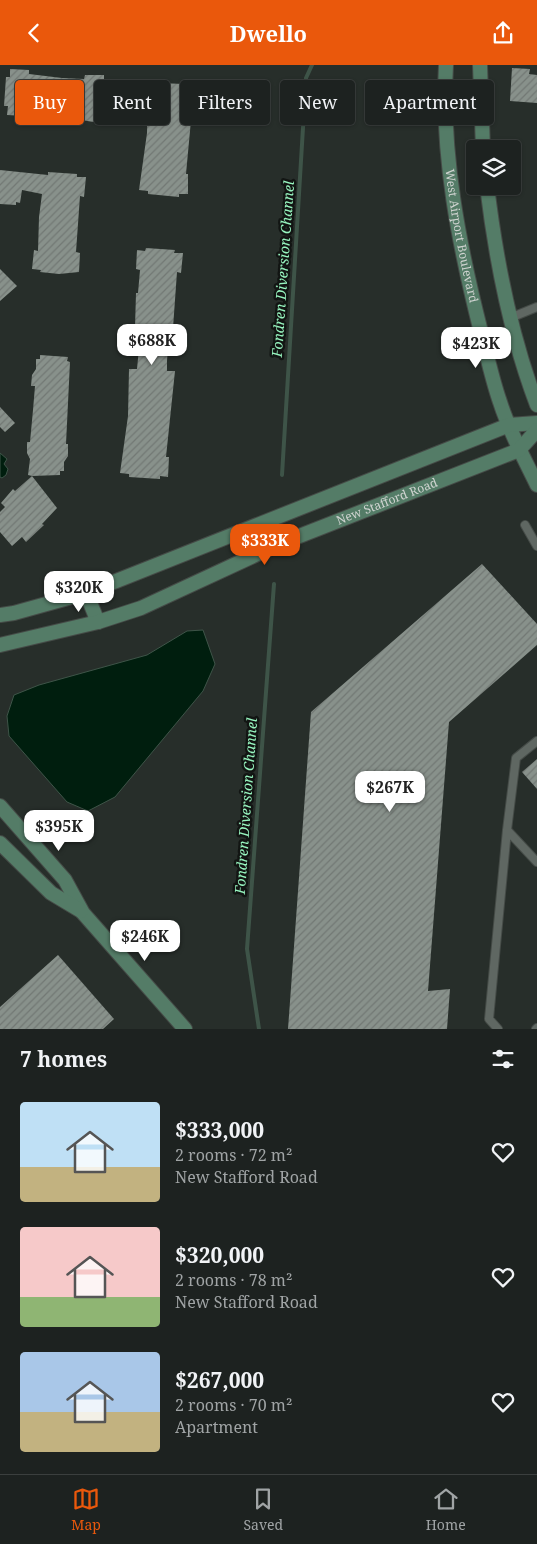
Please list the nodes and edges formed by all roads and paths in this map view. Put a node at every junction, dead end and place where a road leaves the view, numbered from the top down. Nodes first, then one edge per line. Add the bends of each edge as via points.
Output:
1 (446, 65) edge
2 (480, 65) edge
3 (483, 140) edge
4 (488, 195) edge
5 (537, 307) edge
6 (510, 318) junction
7 (537, 405) edge
8 (537, 423) edge
9 (509, 425) junction
10 (537, 430) edge
11 (519, 450) junction
12 (537, 485) edge
13 (524, 525) dead end
14 (537, 547) edge
15 (86, 593) junction
16 (0, 615) edge
17 (98, 622) junction
18 (0, 645) edge
19 (537, 741) edge
20 (0, 806) edge
21 (507, 830) junction
22 (0, 843) edge
23 (537, 862) edge
24 (84, 913) junction
25 (184, 1029) edge
26 (498, 1029) edge

1 - 9 main road, West Airport Boulevard via 444,101 461,251 500,402
2 - 3 main road
4 - 6 main road via 496,260
5 - 6 lane
6 - 7 main road
8 - 9 main road, New Stafford Road
9 - 11 main road, West Airport Boulevard
9 - 15 main road, New Stafford Road
10 - 11 main road
11 - 12 main road, West Airport Boulevard
11 - 17 main road, New Stafford Road via 279,544 141,608
13 - 14 lane
15 - 16 main road, New Stafford Road
15 - 17 main road
17 - 18 main road, New Stafford Road
19 - 21 lane via 516,758
20 - 24 main road via 64,880
21 - 23 lane
21 - 26 lane via 489,1019
22 - 24 main road via 51,893
24 - 25 main road

